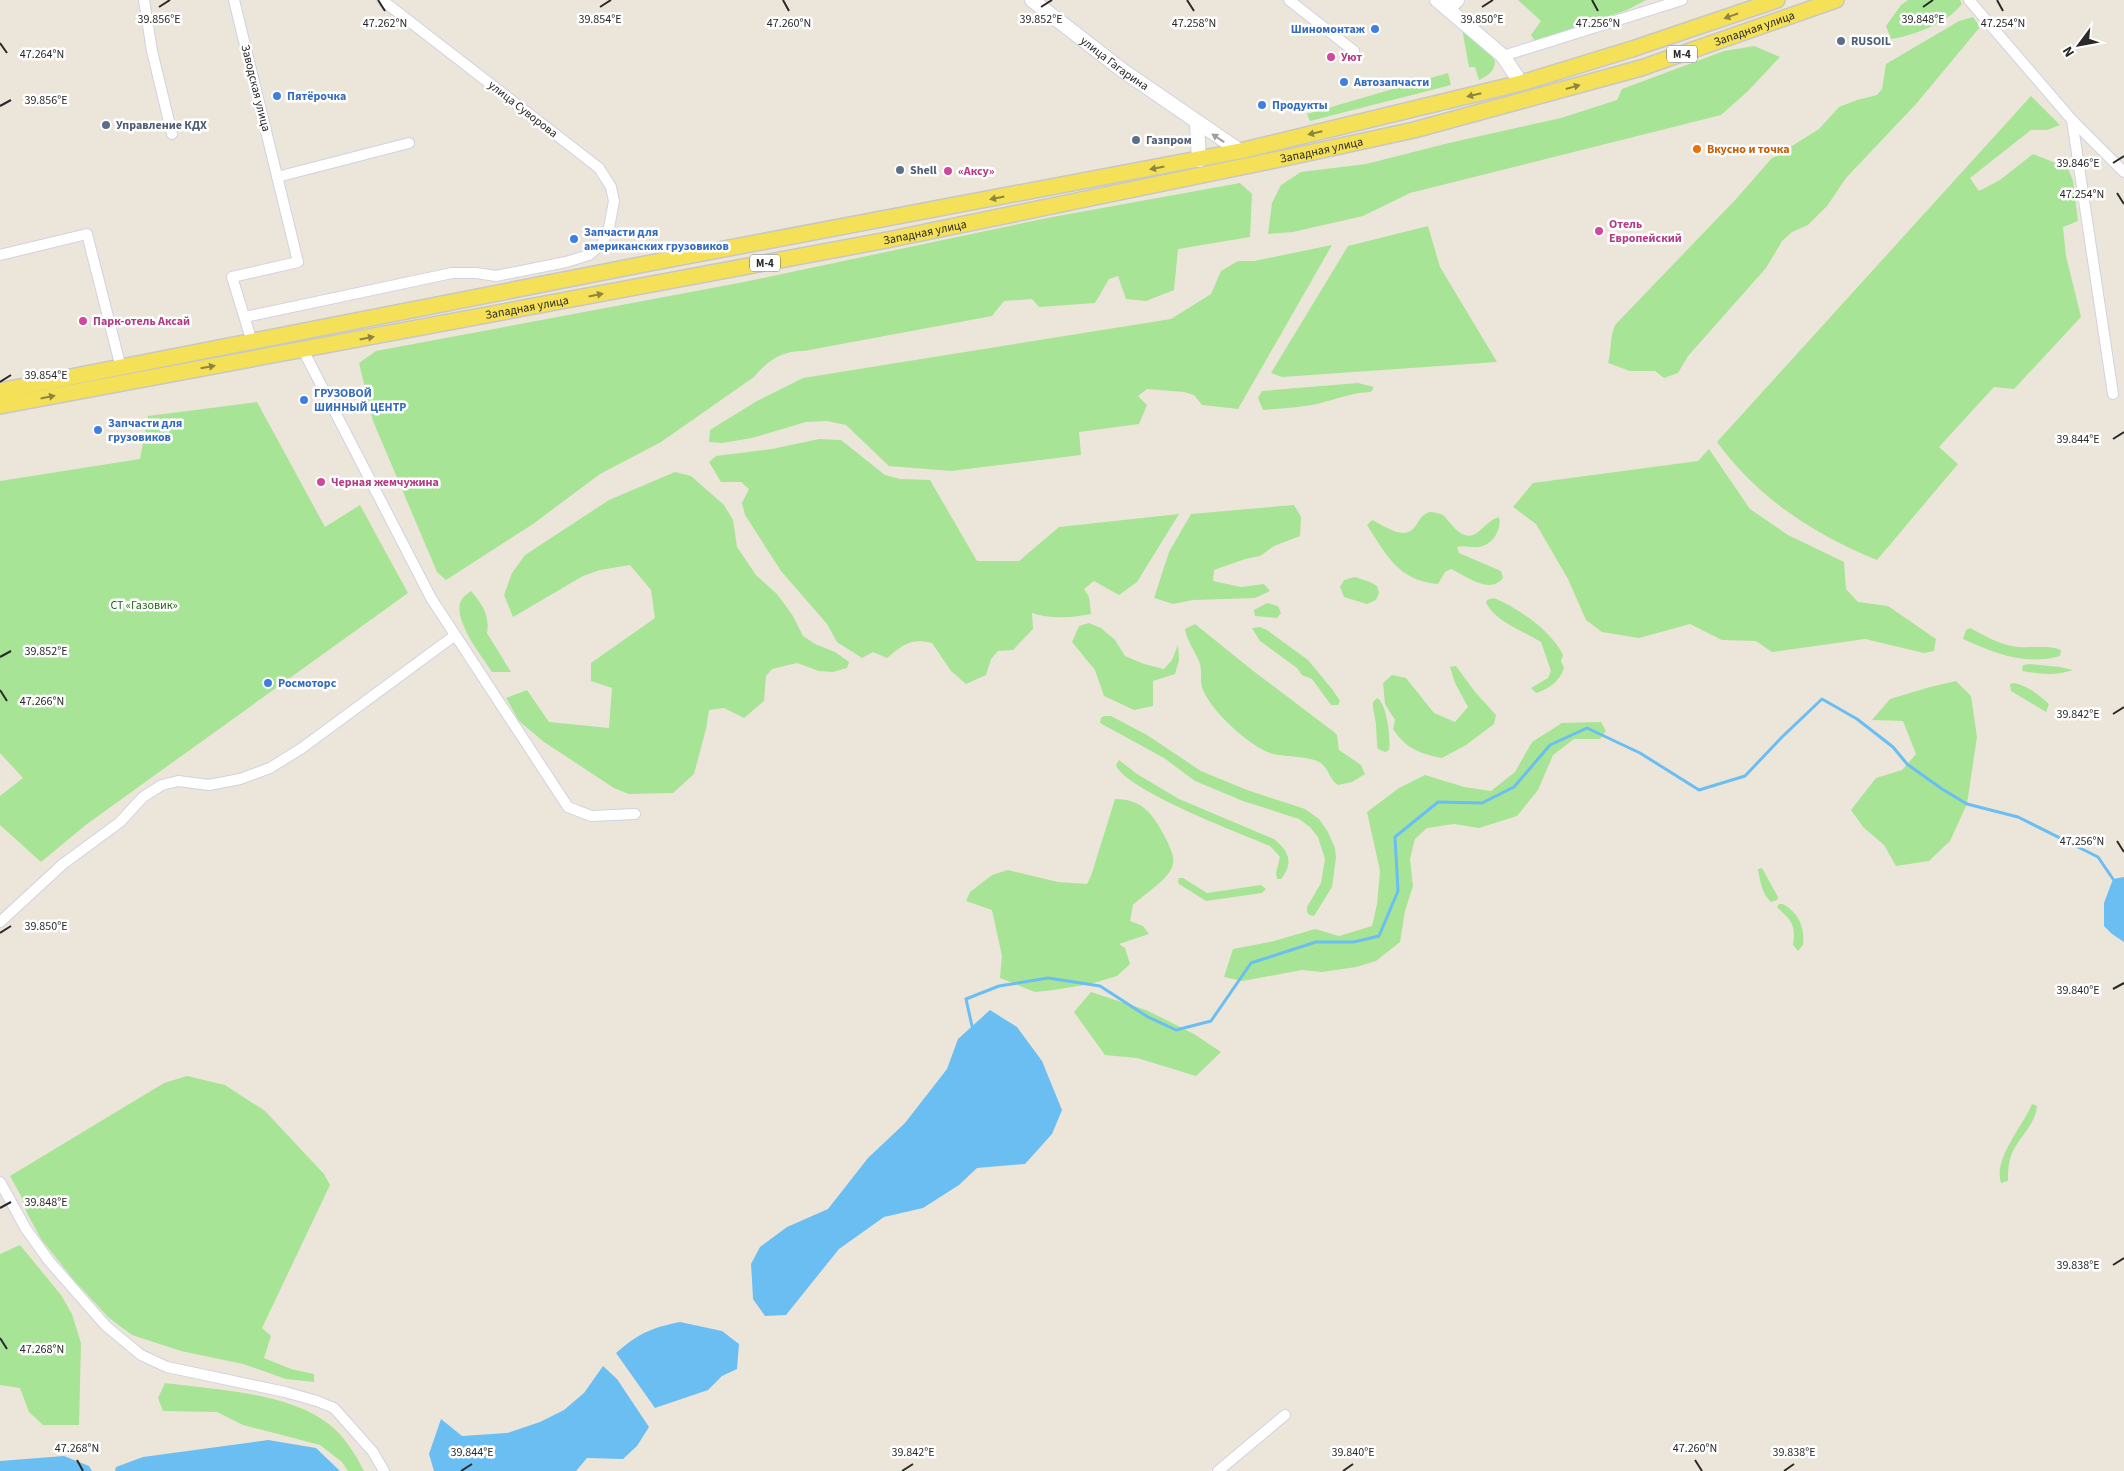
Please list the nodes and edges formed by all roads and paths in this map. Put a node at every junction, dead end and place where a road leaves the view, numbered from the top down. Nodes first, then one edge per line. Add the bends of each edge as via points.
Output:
1 (144, 0) edge
2 (234, 0) edge
3 (382, 0) edge
4 (1032, 0) edge
5 (1289, 0) edge
6 (1437, 0) edge
7 (1682, 0) edge
8 (1777, 0) edge
9 (1836, 0) edge
10 (1969, 0) edge
11 (1452, 5) edge
12 (1354, 51) dead end
13 (1503, 56) junction
14 (1521, 83) junction
15 (2072, 120) junction
16 (1197, 124) junction
17 (172, 134) dead end
18 (409, 143) dead end
19 (1240, 151) junction
20 (1199, 160) junction
21 (2124, 172) edge
22 (277, 177) junction
23 (0, 255) edge
24 (245, 317) junction
25 (252, 342) junction
26 (303, 350) junction
27 (121, 368) junction
28 (0, 391) edge
29 (2113, 394) dead end
30 (0, 406) edge
31 (454, 636) junction
32 (635, 814) dead end
33 (0, 922) edge
34 (0, 1182) edge
35 (1285, 1415) dead end
36 (384, 1471) edge
37 (1218, 1471) edge

1 - 17 street via 152,51
2 - 22 street, Заводская улица
3 - 24 street, улица Суворова via 599,168 611,187 614,201 609,228 602,244 589,255 566,262 496,276 452,273
4 - 16 street, улица Гагарина
5 - 12 street
6 - 11 street
7 - 13 street
8 -> 14 main road, Западная улица / М-4
26 -> 9 main road, Западная улица / М-4 via 887,240 1299,156 1395,134 1640,68
10 - 15 street
11 - 13 street
13 - 14 street
14 -> 19 main road, Западная улица / М-4
15 - 21 street
15 - 29 street
19 -> 16 street, улица Гагарина
16 - 20 street
18 - 22 street
19 - 20 main road, Западная улица / М-4
20 -> 25 main road, Западная улица / М-4 via 655,262
22 - 24 street, Заводская улица via 298,262 232,277
23 - 27 street via 87,234
24 - 25 street, Заводская улица
25 - 27 main road, Западная улица / М-4
30 -> 26 main road, Западная улица / М-4
26 - 31 street via 431,598
27 - 28 main road, Западная улица / М-4
31 - 32 street via 568,807 591,816
31 - 33 street via 270,768 210,785 178,781 162,785 143,797 120,822 63,864
34 - 36 street via 26,1230 49,1261 106,1326 141,1355 167,1367 285,1392 334,1408 373,1452
35 - 37 street

